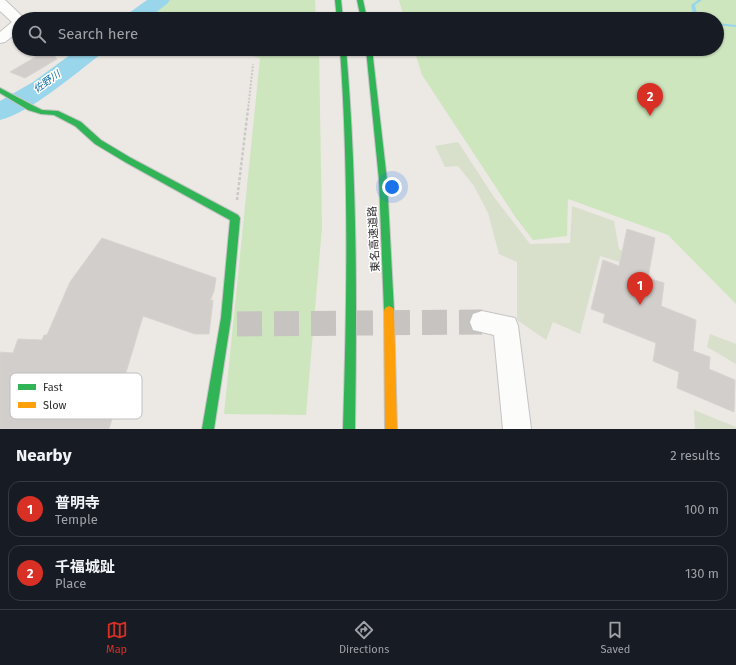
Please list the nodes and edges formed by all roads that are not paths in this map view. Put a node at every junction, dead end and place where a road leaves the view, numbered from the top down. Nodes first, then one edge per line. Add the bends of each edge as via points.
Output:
1 (338, 0) edge
2 (360, 0) edge
3 (0, 3) edge
4 (339, 12) edge
5 (363, 12) edge
6 (12, 15) edge
7 (12, 28) edge
8 (0, 39) edge
9 (344, 56) edge
10 (370, 56) edge
11 (0, 90) edge
12 (482, 322) tunnel mouth
13 (208, 429) edge
14 (349, 429) edge
15 (391, 429) edge
16 (517, 429) edge

1 - 4 main road
2 - 5 main road
3 - 6 street
7 - 8 street
9 - 14 main road, 東名高速道路 via 352,163
10 - 15 main road, 東名高速道路 via 380,126 388,252
11 - 13 main road via 31,108 54,113 78,124 98,142 128,160 235,218 232,321
12 - 16 street via 506,326

